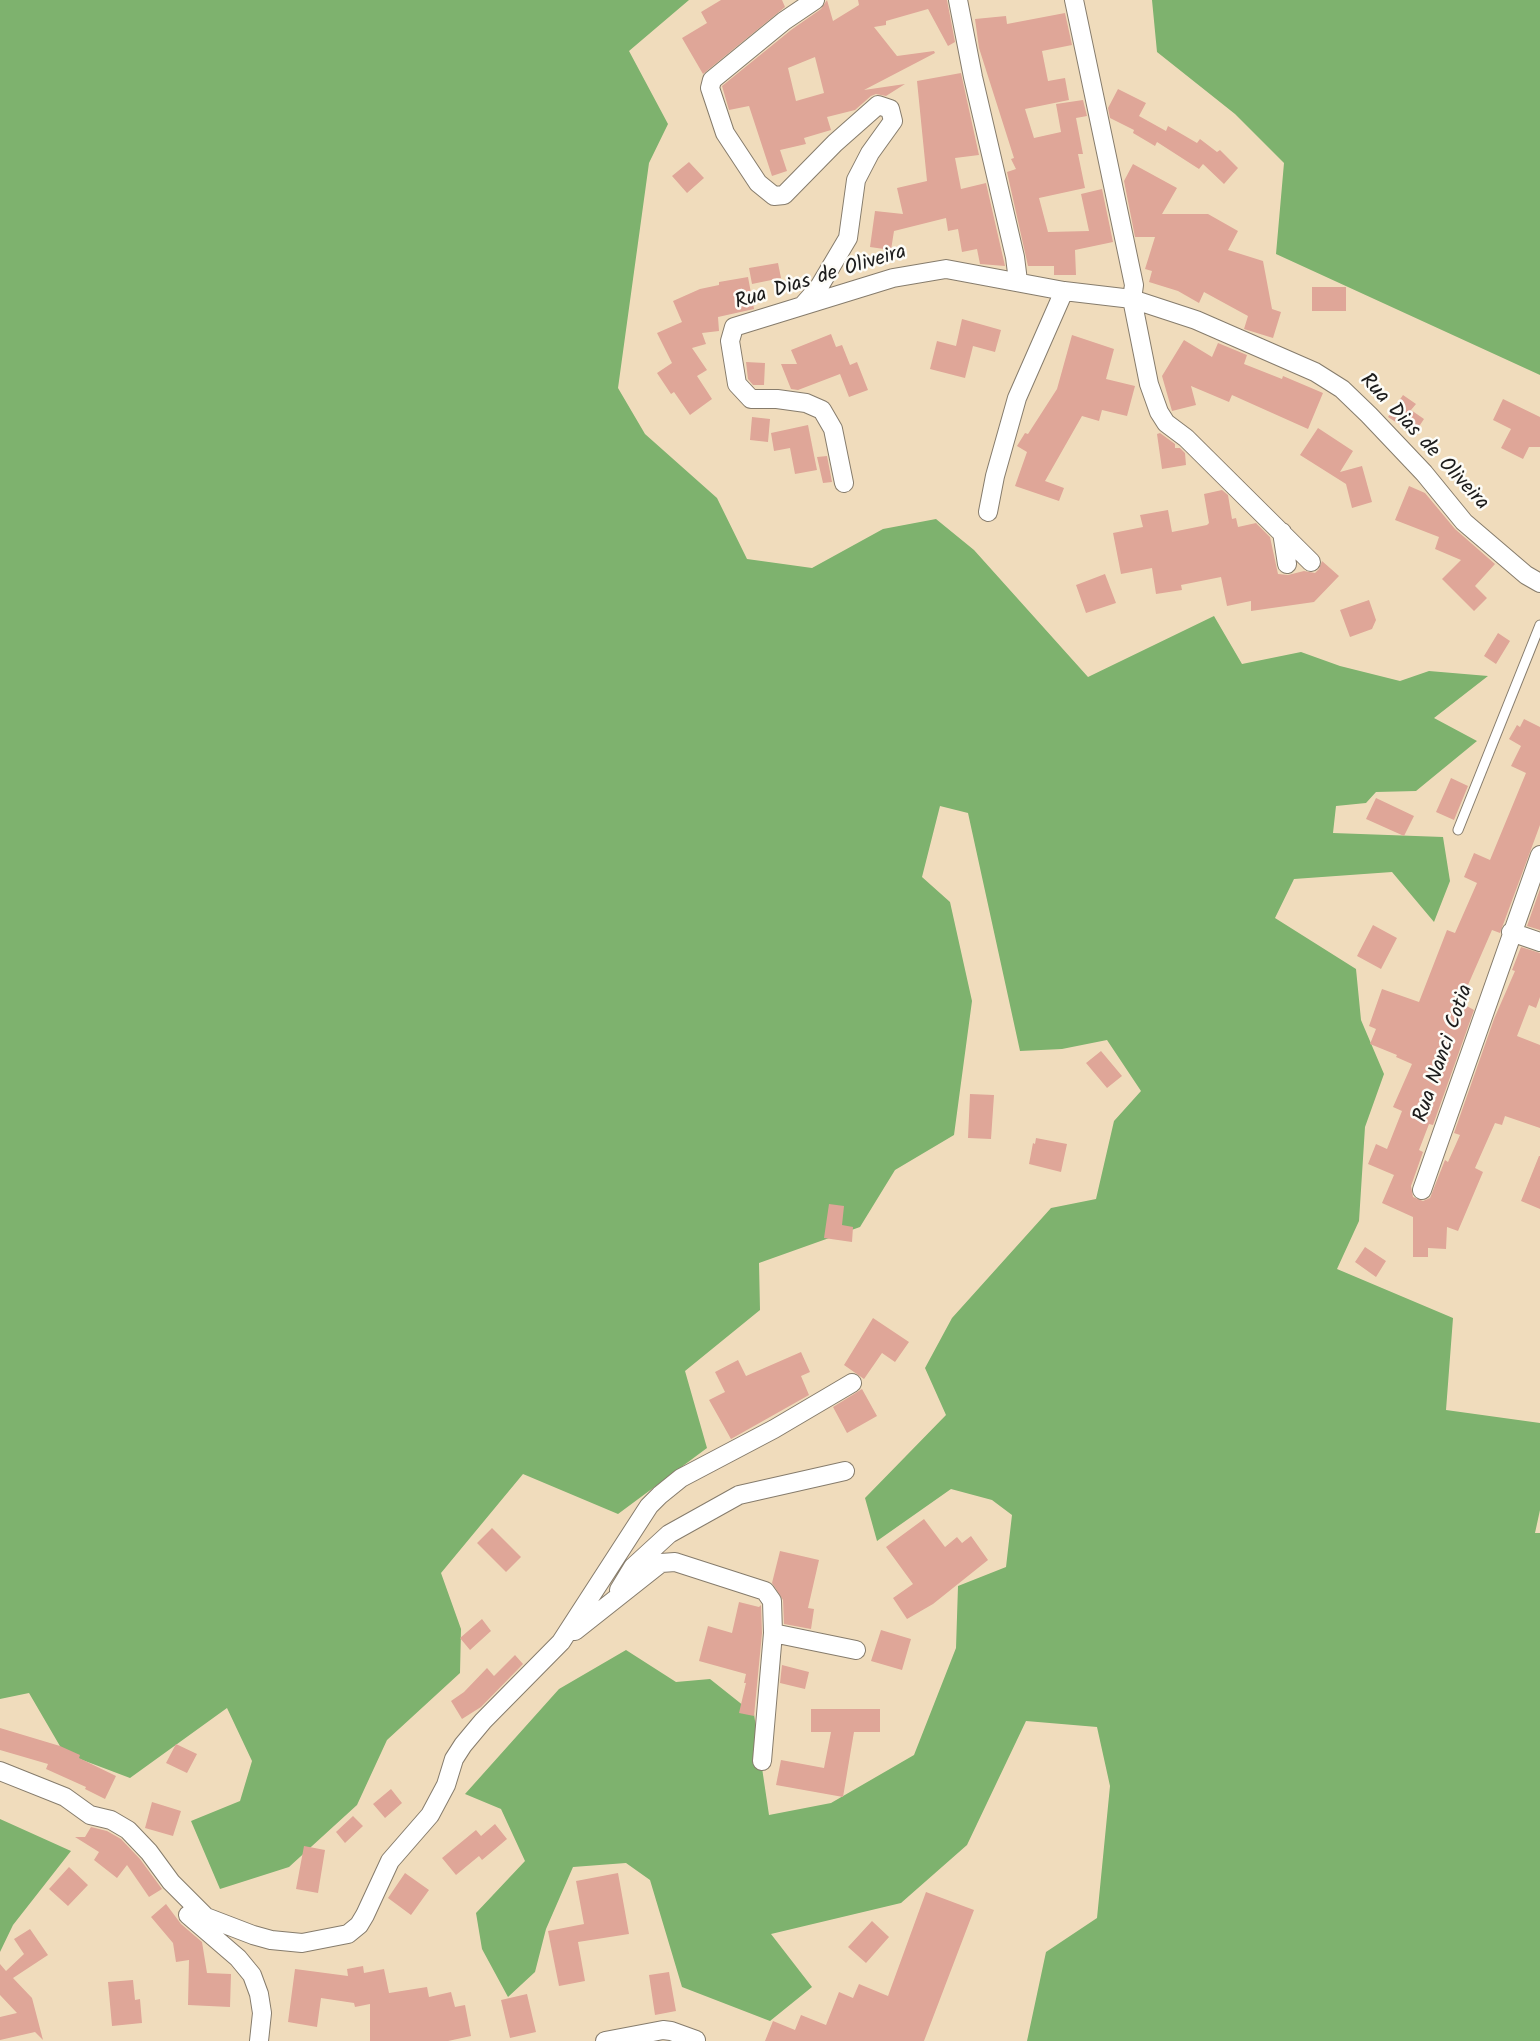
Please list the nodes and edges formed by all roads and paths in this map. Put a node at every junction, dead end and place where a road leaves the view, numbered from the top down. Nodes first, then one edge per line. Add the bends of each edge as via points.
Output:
1 (815, 0) edge
2 (958, 0) edge
3 (1074, 0) edge
4 (1018, 281) junction
5 (1064, 291) junction
6 (1132, 299) junction
7 (804, 304) junction
8 (844, 483) dead end
9 (988, 512) dead end
10 (1282, 532) junction
11 (1311, 562) dead end
12 (1287, 564) dead end
13 (1540, 583) edge
14 (1540, 625) edge
15 (1458, 830) dead end
16 (1540, 855) edge
17 (1511, 932) junction
18 (1540, 942) edge
19 (1422, 1190) dead end
20 (852, 1383) dead end
21 (845, 1471) dead end
22 (609, 1605) junction
23 (773, 1633) junction
24 (561, 1642) junction
25 (856, 1650) dead end
26 (762, 1761) dead end
27 (0, 1771) edge
28 (171, 1882) junction
29 (696, 2040) edge
30 (259, 2041) edge
31 (605, 2041) edge

1 - 7 street via 712,80 710,88 725,134 758,183 774,196 784,195 878,106 890,108 893,121 856,180 848,238 819,288
2 - 4 street
3 - 6 street via 1134,285
4 - 5 street, Rua Dias de Oliveira
4 - 7 street, Rua Dias de Oliveira via 946,269
5 - 6 street, Rua Dias de Oliveira
5 - 9 street via 1017,398
6 - 10 street via 1149,384 1166,423
6 - 13 street, Rua Dias de Oliveira via 1294,360 1342,389 1424,473 1464,522
7 - 8 street, Rua Dias de Oliveira via 734,327 730,341 737,384 751,399 806,403 822,410 833,429
10 - 11 street
10 - 12 street
14 - 15 lane
16 - 17 street, Rua Nanci Cotia
17 - 18 street
17 - 19 street, Rua Nanci Cotia
20 - 24 street via 669,1485 649,1506
21 - 22 street via 739,1495 669,1534 634,1567
22 - 23 street via 656,1566 675,1562 765,1591 772,1601
22 - 24 street
23 - 25 street
23 - 26 street
24 - 28 street via 463,1745 430,1815 390,1861 365,1915 348,1934 302,1943 253,1936 206,1917
27 - 28 street via 65,1797 90,1815 128,1830
28 - 30 street via 186,1913 252,1975 262,2013
29 - 31 street via 663,2030

